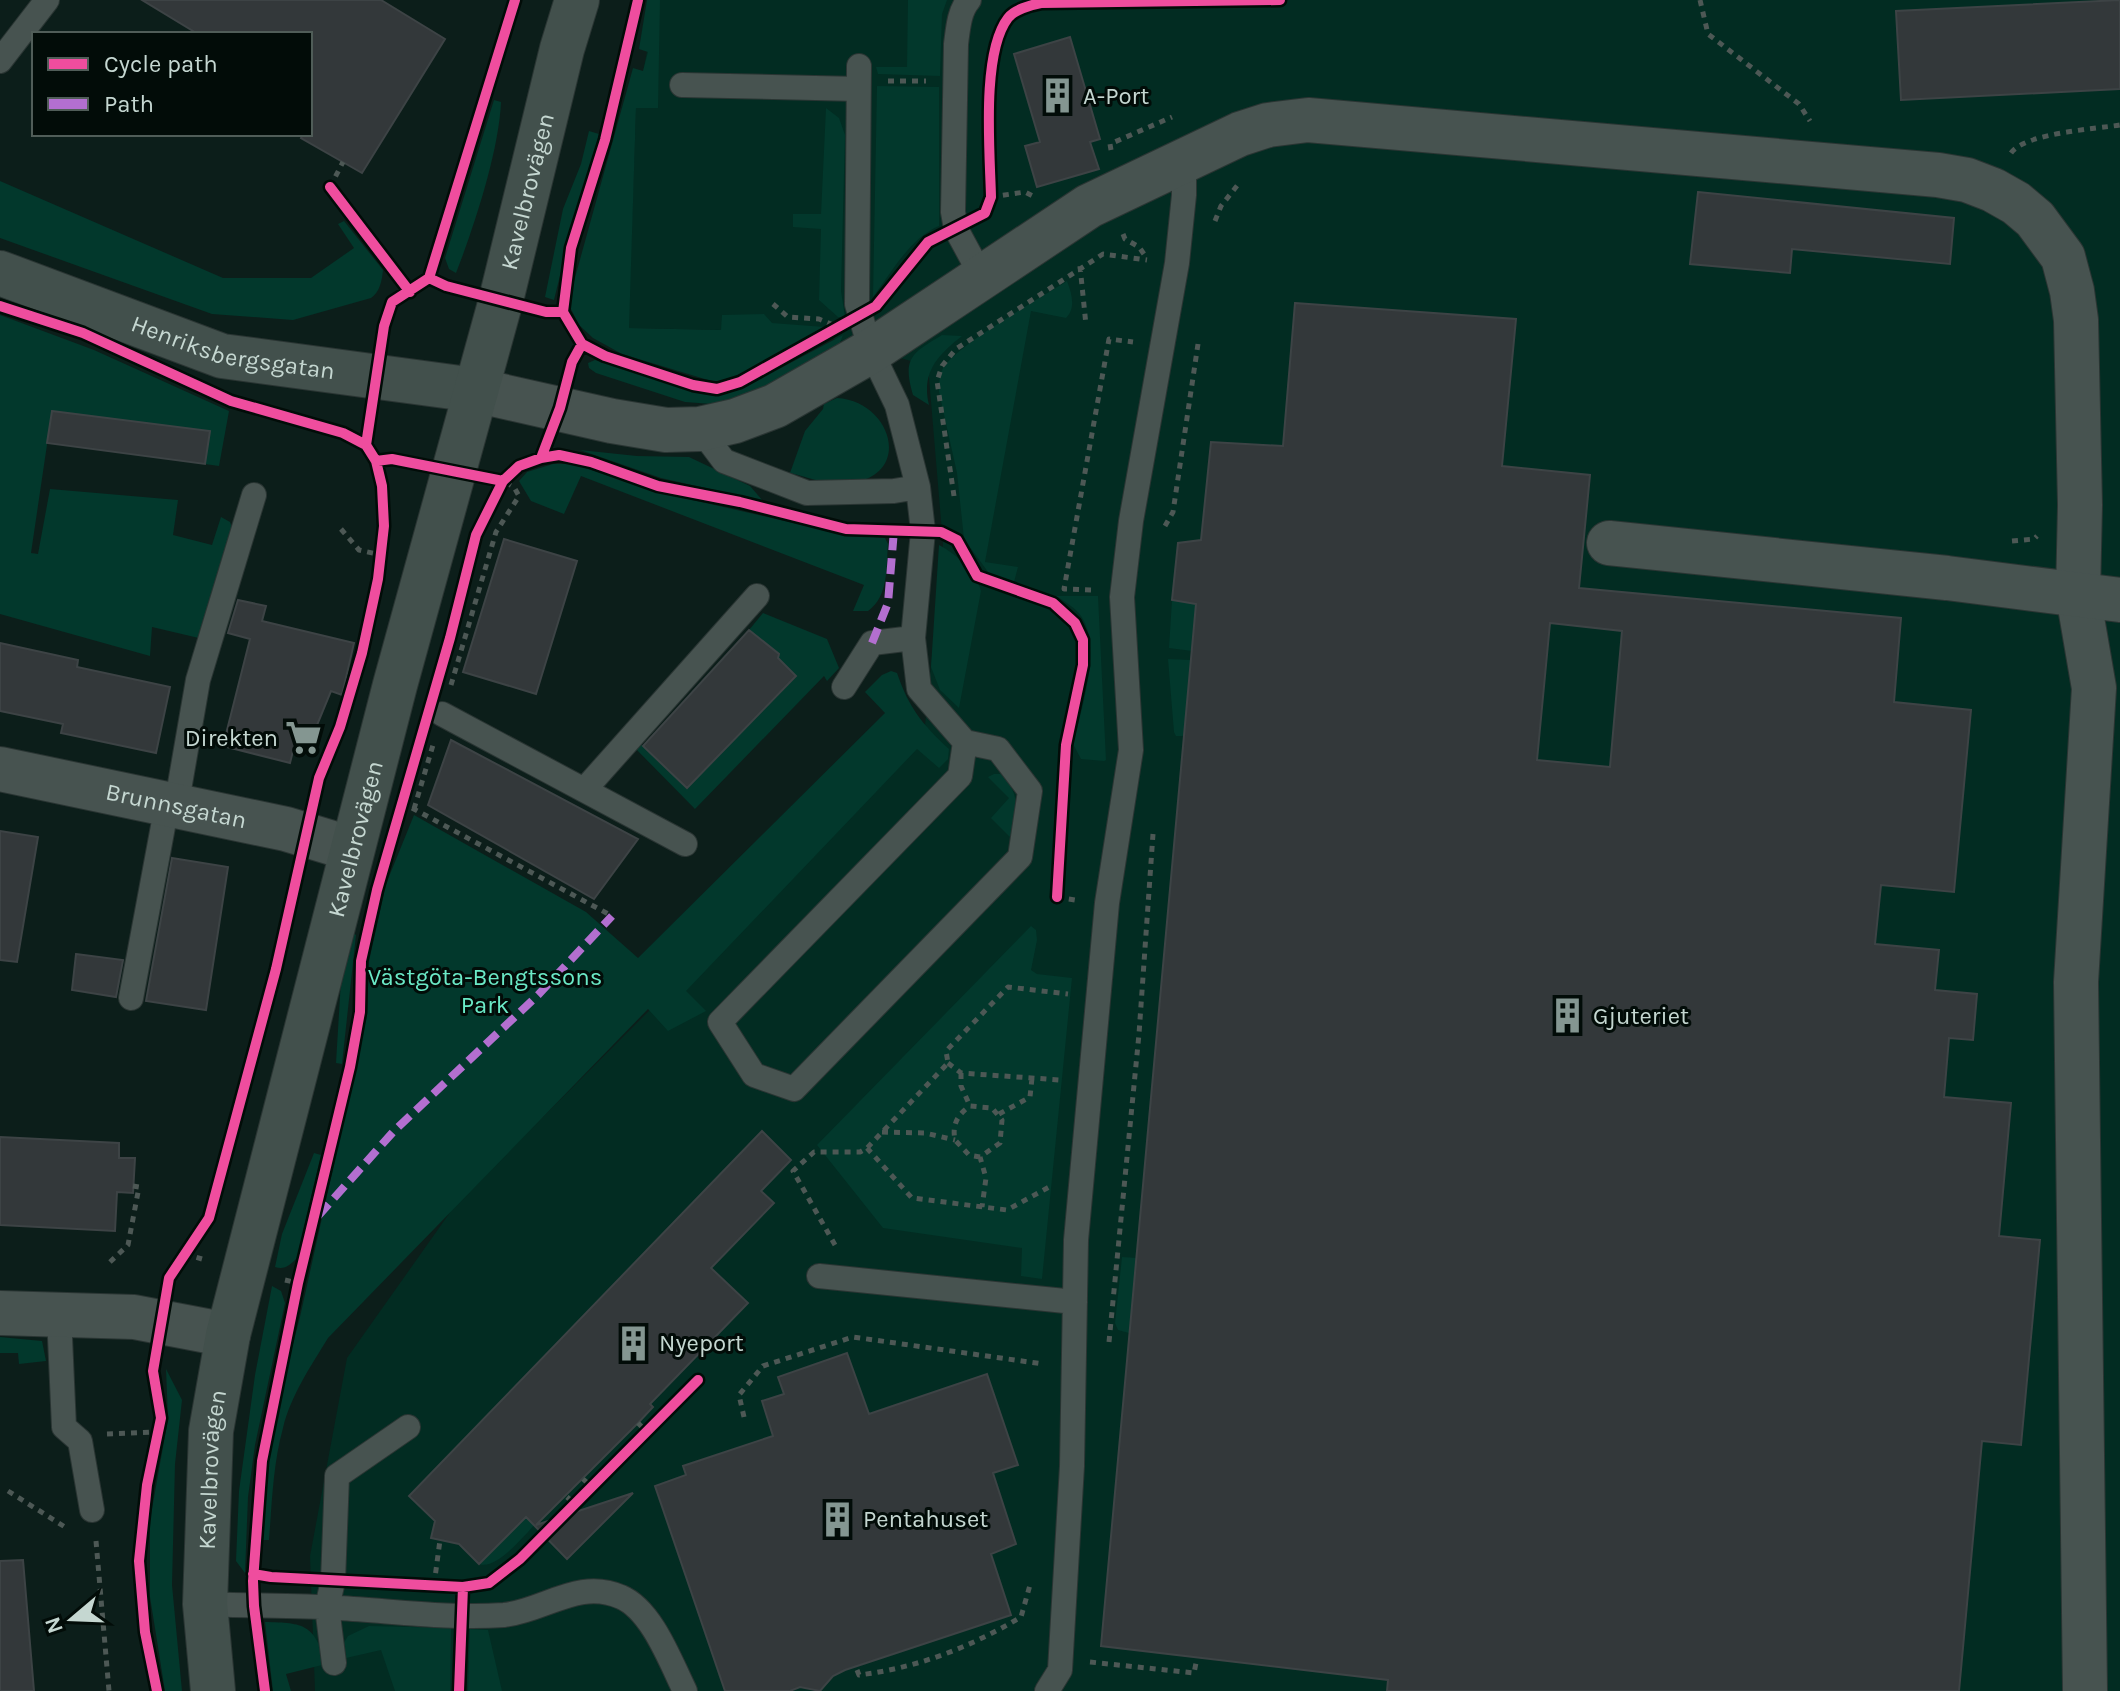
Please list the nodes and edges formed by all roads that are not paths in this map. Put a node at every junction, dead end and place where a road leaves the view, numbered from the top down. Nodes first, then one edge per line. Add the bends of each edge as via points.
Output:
1 (47, 0) edge
2 (577, 0) edge
3 (969, 0) edge
4 (0, 61) edge
5 (682, 85) dead end
6 (1184, 160) junction
7 (0, 273) edge
8 (982, 277) junction
9 (855, 339) junction
10 (475, 390) junction
11 (700, 429) junction
12 (918, 487) junction
13 (254, 495) dead end
14 (1609, 543) dead end
15 (757, 596) dead end
16 (2099, 597) edge
17 (913, 638) junction
18 (844, 687) dead end
19 (442, 714) road end
20 (965, 742) junction
21 (0, 769) edge
22 (585, 789) junction
23 (171, 806) junction
24 (685, 844) dead end
25 (352, 849) junction
26 (131, 998) dead end
27 (819, 1276) dead end
28 (1075, 1302) junction
29 (0, 1313) edge
30 (59, 1315) junction
31 (228, 1335) junction
32 (408, 1427) dead end
33 (92, 1510) road end
34 (205, 1604) junction
35 (327, 1607) junction
36 (334, 1663) dead end
37 (213, 1691) edge
38 (685, 1691) edge
39 (1047, 1691) edge
40 (2085, 1691) edge

1 - 4 lane
2 - 10 main road, Kavelbrovägen
3 - 8 lane via 956,44 953,212 956,229
5 - 9 lane via 858,78
6 - 8 street via 1089,206
6 - 16 street via 1268,125 1308,120 1938,175 1993,190 2035,219 2063,257 2072,291 2080,505
6 - 28 lane via 1177,263 1122,597 1131,750 1095,1013
7 - 10 main road, Henriksbergsgatan via 222,356
8 - 9 street
9 - 11 street via 775,406
9 - 12 lane via 897,405
10 - 11 street via 612,421 666,430
10 - 25 main road, Kavelbrovägen
11 - 12 lane via 724,461 807,493
12 - 17 lane via 923,531
13 - 23 lane via 198,680
14 - 16 street
15 - 22 lane
16 - 40 street via 2076,982
17 - 18 lane via 872,643
17 - 20 lane via 919,689
19 - 22 lane
20 - 20 lane via 960,776 720,1022 754,1075 794,1089 1020,857 1030,791 998,749
21 - 23 street, Brunnsgatan
22 - 24 lane
23 - 25 street, Brunnsgatan via 307,834
23 - 26 lane
25 - 31 main road, Kavelbrovägen
27 - 28 lane
28 - 39 lane via 1060,1670
29 - 30 street
30 - 31 street via 134,1317
30 - 33 lane via 64,1427 80,1441
31 - 34 main road, Kavelbrovägen via 211,1431
32 - 35 lane via 337,1476 333,1581
34 - 35 lane
34 - 37 main road, Kavelbrovägen
35 - 36 lane
35 - 38 lane via 507,1615 589,1590 623,1597 649,1621

